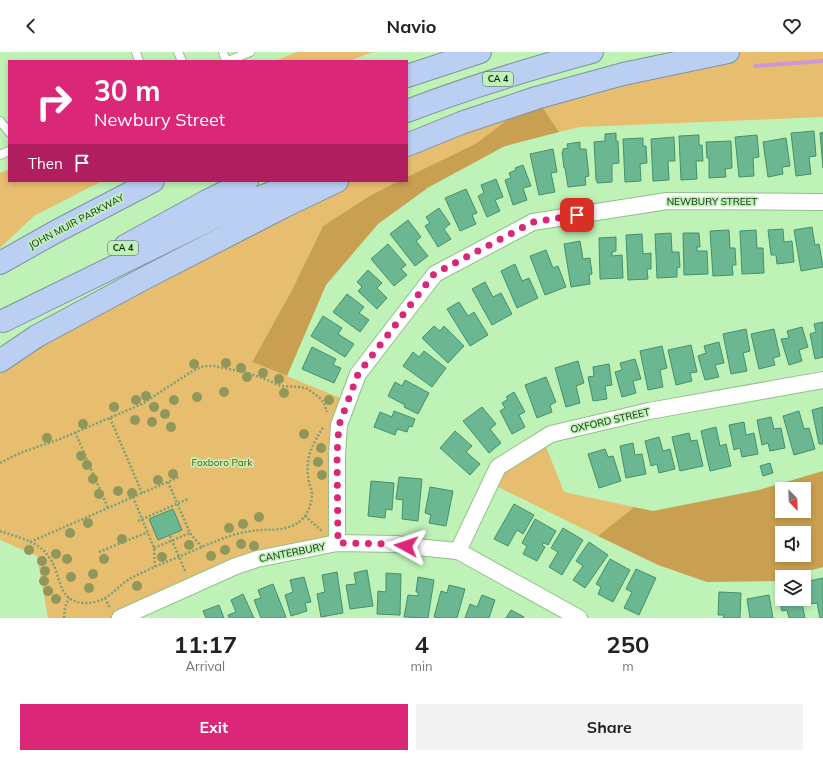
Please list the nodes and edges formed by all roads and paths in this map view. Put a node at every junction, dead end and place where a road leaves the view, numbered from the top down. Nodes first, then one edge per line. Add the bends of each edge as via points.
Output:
1 (250, 52) edge
2 (480, 52) edge
3 (592, 52) edge
4 (728, 52) edge
5 (230, 60) edge
6 (408, 76) edge
7 (408, 111) edge
8 (0, 121) edge
9 (8, 131) edge
10 (408, 145) edge
11 (151, 182) edge
12 (245, 182) edge
13 (299, 182) edge
14 (335, 182) edge
15 (823, 202) edge
16 (0, 263) edge
17 (2, 322) edge
18 (0, 361) edge
19 (823, 380) edge
20 (110, 418) junction
21 (75, 432) junction
22 (0, 463) edge
23 (179, 477) dead end
24 (168, 482) junction
25 (142, 493) junction
26 (133, 497) junction
27 (188, 499) dead end
28 (178, 504) junction
29 (108, 508) junction
30 (142, 519) junction
31 (138, 520) dead end
32 (0, 531) edge
33 (148, 532) junction
34 (190, 533) junction
35 (170, 536) dead end
36 (172, 541) junction
37 (29, 542) junction
38 (338, 543) junction
39 (202, 547) junction
40 (154, 548) junction
41 (458, 551) junction
42 (99, 552) dead end
43 (179, 557) junction
44 (155, 568) junction
45 (192, 586) junction
46 (69, 598) junction
47 (64, 618) edge
48 (120, 618) edge
49 (578, 618) edge

1 - 5 lane
2 - 6 highway
3 - 7 highway, CA 4 via 539,66
4 - 10 highway via 623,74 544,96 460,123
8 - 9 lane
11 - 16 highway, JOHN MUIR PARKWAY
12 - 17 highway, CA 4 via 154,230
13 - 17 highway via 238,206
14 - 18 highway via 138,282 37,336
15 - 38 street, NEWBURY STREET via 666,201 533,222 434,274 358,374 339,425
19 - 41 street, OXFORD STREET via 649,411 551,434 498,468
20 - 21 path
20 - 25 path
20 - 39 path via 142,404 191,372 207,366 248,374 281,386 306,388 324,403 327,420 308,461 312,494 305,516 297,523 280,530 246,532
21 - 22 path
21 - 29 path
23 - 24 path
24 - 25 path
24 - 28 path
25 - 26 path
26 - 29 path
26 - 30 path
27 - 28 path
28 - 30 path
28 - 34 path
29 - 37 path
30 - 31 path
30 - 33 path
32 - 37 path
33 - 40 path
33 - 42 path
34 - 36 path
34 - 39 path
35 - 36 path
36 - 40 path
36 - 43 path
37 - 46 path via 49,557 62,589
38 - 41 street, CANTERBURY via 396,544
38 - 45 street, CANTERBURY via 257,559
39 - 43 path
40 - 44 path
41 - 49 street, CANTERBURY
43 - 44 path
43 - 45 path
44 - 46 path via 131,578 100,601 81,603
45 - 48 street, CANTERBURY
46 - 47 path

